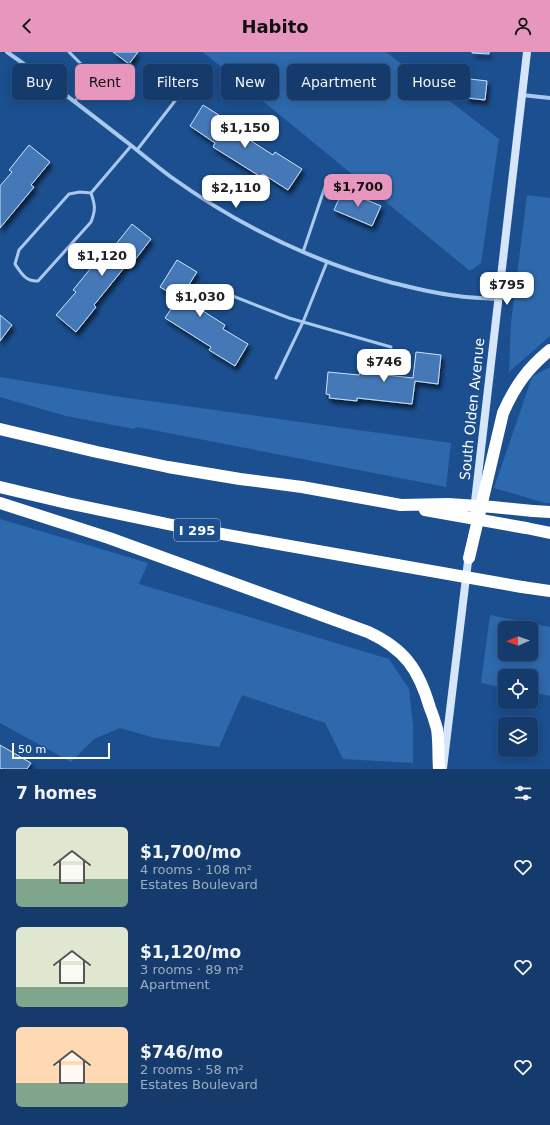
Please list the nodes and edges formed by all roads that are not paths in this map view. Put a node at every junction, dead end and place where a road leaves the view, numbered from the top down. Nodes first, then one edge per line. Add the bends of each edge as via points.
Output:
1 (7, 52) edge
2 (69, 52) edge
3 (527, 52) edge
4 (522, 95) junction
5 (550, 98) edge
6 (176, 100) edge
7 (75, 102) junction
8 (131, 146) junction
9 (137, 150) junction
10 (328, 178) dead end
11 (91, 192) junction
12 (303, 252) junction
13 (327, 262) junction
14 (215, 288) dead end
15 (498, 299) junction
16 (303, 322) junction
17 (391, 347) dead end
18 (550, 350) edge
19 (276, 378) dead end
20 (0, 429) edge
21 (0, 487) edge
22 (0, 503) edge
23 (401, 505) junction
24 (550, 512) edge
25 (550, 533) edge
26 (469, 558) junction
27 (550, 591) edge
28 (439, 769) edge
29 (443, 769) edge

1 - 7 street
2 - 7 lane via 85,68 86,80
3 - 4 main road, South Olden Avenue
4 - 5 street
4 - 15 main road, South Olden Avenue
6 - 9 lane
7 - 8 street
8 - 9 street
8 - 11 lane
9 - 12 street via 207,202 246,225
10 - 12 lane
11 - 11 lane via 95,204 91,222 38,281 32,281 24,276 15,264 19,250 69,194
12 - 13 street
13 - 15 street via 413,288 458,296
13 - 16 lane
14 - 16 lane
15 - 26 main road, South Olden Avenue
16 - 17 lane
16 - 19 lane
18 - 26 highway via 524,375 503,413
20 - 23 highway via 168,467
21 - 27 highway, I 295, bridge via 177,526
22 - 28 highway via 109,538 382,638 399,651 421,680 437,730
23 - 24 highway, bridge via 448,504
23 - 25 highway, bridge
26 - 29 main road, South Olden Avenue

